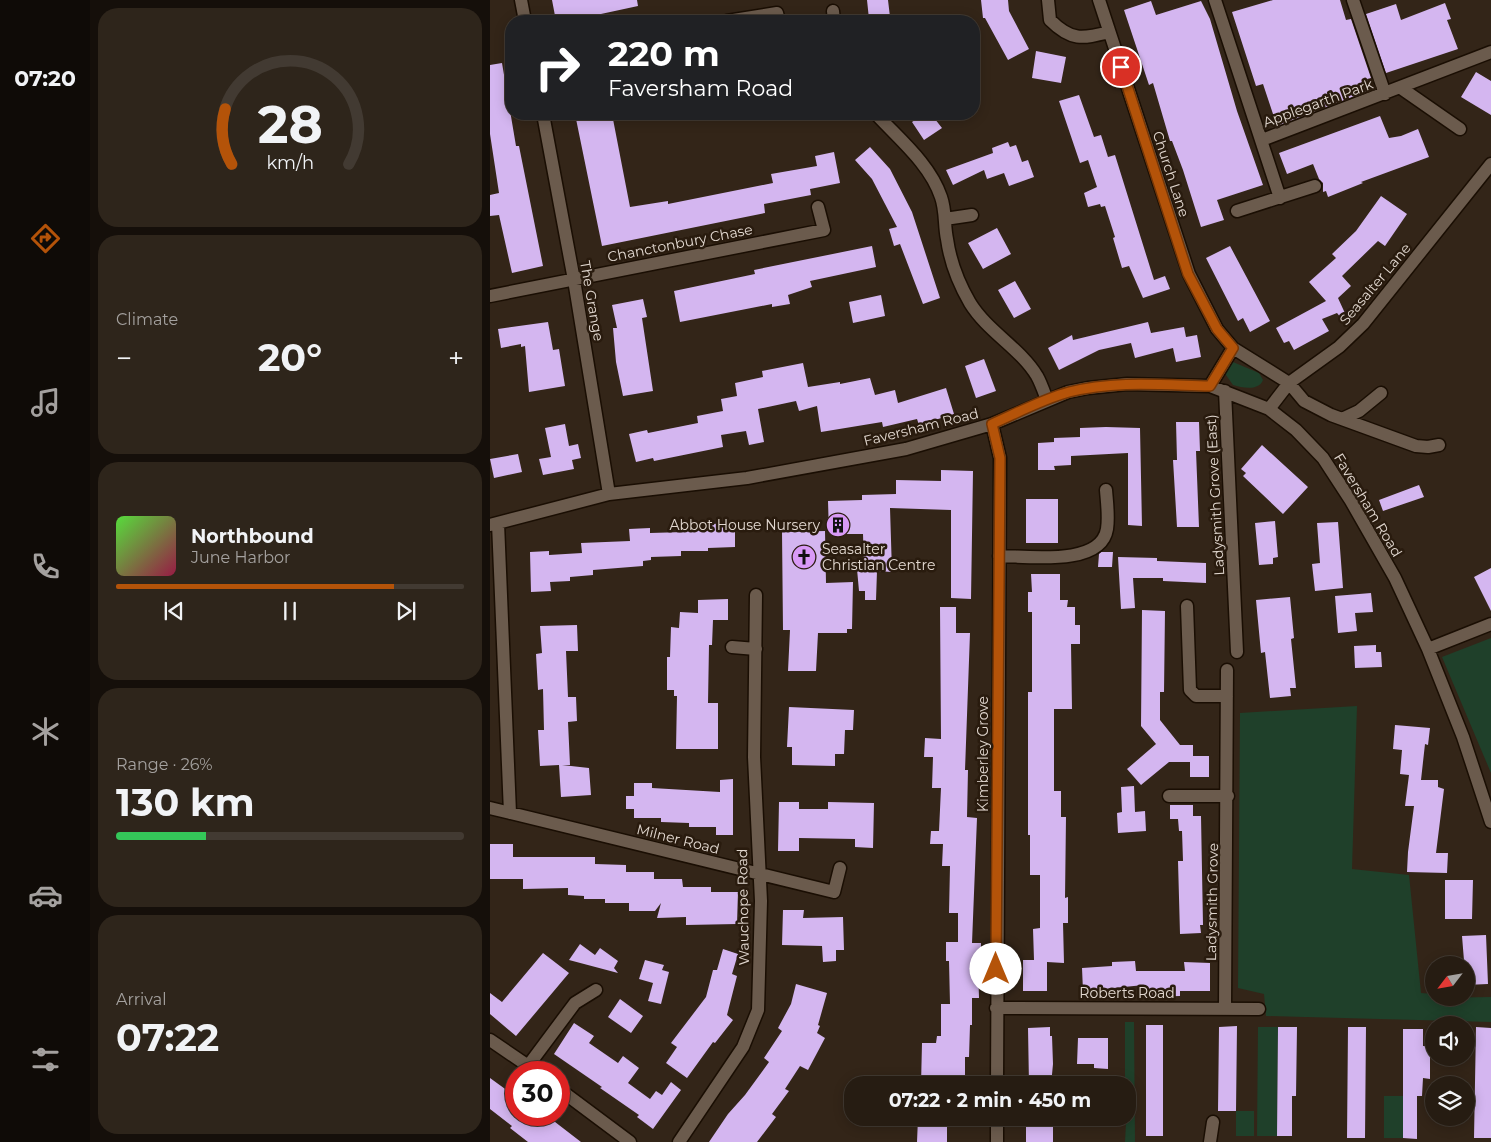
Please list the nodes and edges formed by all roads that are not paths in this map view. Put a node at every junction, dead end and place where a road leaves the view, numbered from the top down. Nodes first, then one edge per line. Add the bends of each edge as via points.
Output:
1 (521, 0) edge
2 (1048, 0) edge
3 (1100, 0) edge
4 (1215, 0) edge
5 (1352, 0) edge
6 (524, 15) edge
7 (764, 15) edge
8 (776, 15) edge
9 (1109, 32) junction
10 (1491, 52) edge
11 (1401, 88) junction
12 (1385, 94) junction
13 (543, 120) edge
14 (882, 120) edge
15 (1460, 129) dead end
16 (1262, 140) junction
17 (1491, 164) edge
18 (1315, 186) dead end
19 (1280, 198) junction
20 (818, 207) dead end
21 (1237, 211) dead end
22 (972, 216) dead end
23 (945, 219) junction
24 (574, 280) junction
25 (490, 296) edge
26 (1233, 348) junction
27 (1289, 383) junction
28 (1210, 386) junction
29 (1225, 391) junction
30 (1381, 393) dead end
31 (1047, 400) junction
32 (1269, 409) junction
33 (1342, 419) junction
34 (992, 424) junction
35 (1439, 445) dead end
36 (1106, 490) dead end
37 (609, 494) junction
38 (494, 524) edge
39 (999, 556) junction
40 (756, 595) dead end
41 (1187, 606) dead end
42 (1491, 624) edge
43 (732, 647) dead end
44 (756, 649) junction
45 (1428, 649) junction
46 (1237, 652) dead end
47 (1227, 670) dead end
48 (1227, 696) junction
49 (1170, 796) dead end
50 (1228, 796) junction
51 (490, 808) edge
52 (510, 813) junction
53 (1491, 822) edge
54 (840, 868) dead end
55 (759, 874) junction
56 (596, 990) dead end
57 (996, 1008) junction
58 (1225, 1009) junction
59 (1259, 1009) dead end
60 (490, 1040) edge
61 (519, 1061) edge
62 (537, 1061) edge
63 (997, 1076) edge
64 (570, 1097) edge
65 (1213, 1122) dead end
66 (997, 1126) edge
67 (630, 1142) edge
68 (679, 1142) edge
69 (997, 1142) edge
70 (1210, 1142) edge

1 - 6 street
2 - 9 street via 1050,20 1071,36 1087,38
3 - 9 street, Church Lane
4 - 16 street, Applegarth Park
5 - 12 street, Applegarth Park
7 - 8 street
9 - 26 street, Church Lane via 1188,274 1217,329
10 - 11 street, Applegarth Park
11 - 12 street, Applegarth Park
11 - 15 street
12 - 16 street, Applegarth Park
13 - 24 street, The Grange
14 - 23 street via 933,180 941,197
16 - 19 street, Applegarth Park
17 - 27 street, Seasalter Lane via 1363,324 1339,347
18 - 19 street
19 - 21 street
20 - 24 street, Chanctonbury Chase via 824,230
22 - 23 street
23 - 31 street via 952,262 966,296 981,320 1037,376
24 - 25 street, Chanctonbury Chase
24 - 37 street, The Grange
26 - 27 street, Church Lane
26 - 28 street
27 - 32 street, Seasalter Lane
27 - 33 street, Church Lane via 1304,401
28 - 29 street, Faversham Road
28 - 31 street, Faversham Road via 1127,384 1088,388
29 - 32 street, Faversham Road
29 - 46 street, Ladysmith Grove (East)
30 - 33 street
31 - 34 street, Faversham Road
32 - 45 street, Faversham Road via 1296,430 1323,458 1395,578
33 - 35 street, Church Lane via 1416,446
34 - 37 street, Faversham Road via 958,436 882,454 747,478
34 - 39 street, Kimberley Grove via 1000,458
36 - 39 street via 1107,529 1103,542 1094,550 1073,555
37 - 38 street, Faversham Road
38 - 52 street
39 - 57 street, Kimberley Grove
40 - 44 street, Wauchope Road
41 - 48 street via 1190,690 1196,696
42 - 45 street
43 - 44 street
44 - 55 street, Wauchope Road via 754,757
45 - 53 street, Faversham Road via 1463,737
47 - 48 street, Ladysmith Grove
48 - 50 street, Ladysmith Grove
49 - 50 street
50 - 58 street, Ladysmith Grove
51 - 52 street, Milner Road
52 - 55 street, Milner Road
54 - 55 street, Milner Road via 834,892
55 - 68 street, Wauchope Road via 758,1010 743,1047
56 - 62 street via 575,1003
57 - 58 street, Roberts Road
57 - 63 street, Kimberley Grove
58 - 59 street, Roberts Road
60 - 61 street
64 - 67 street
65 - 70 street
66 - 69 street

